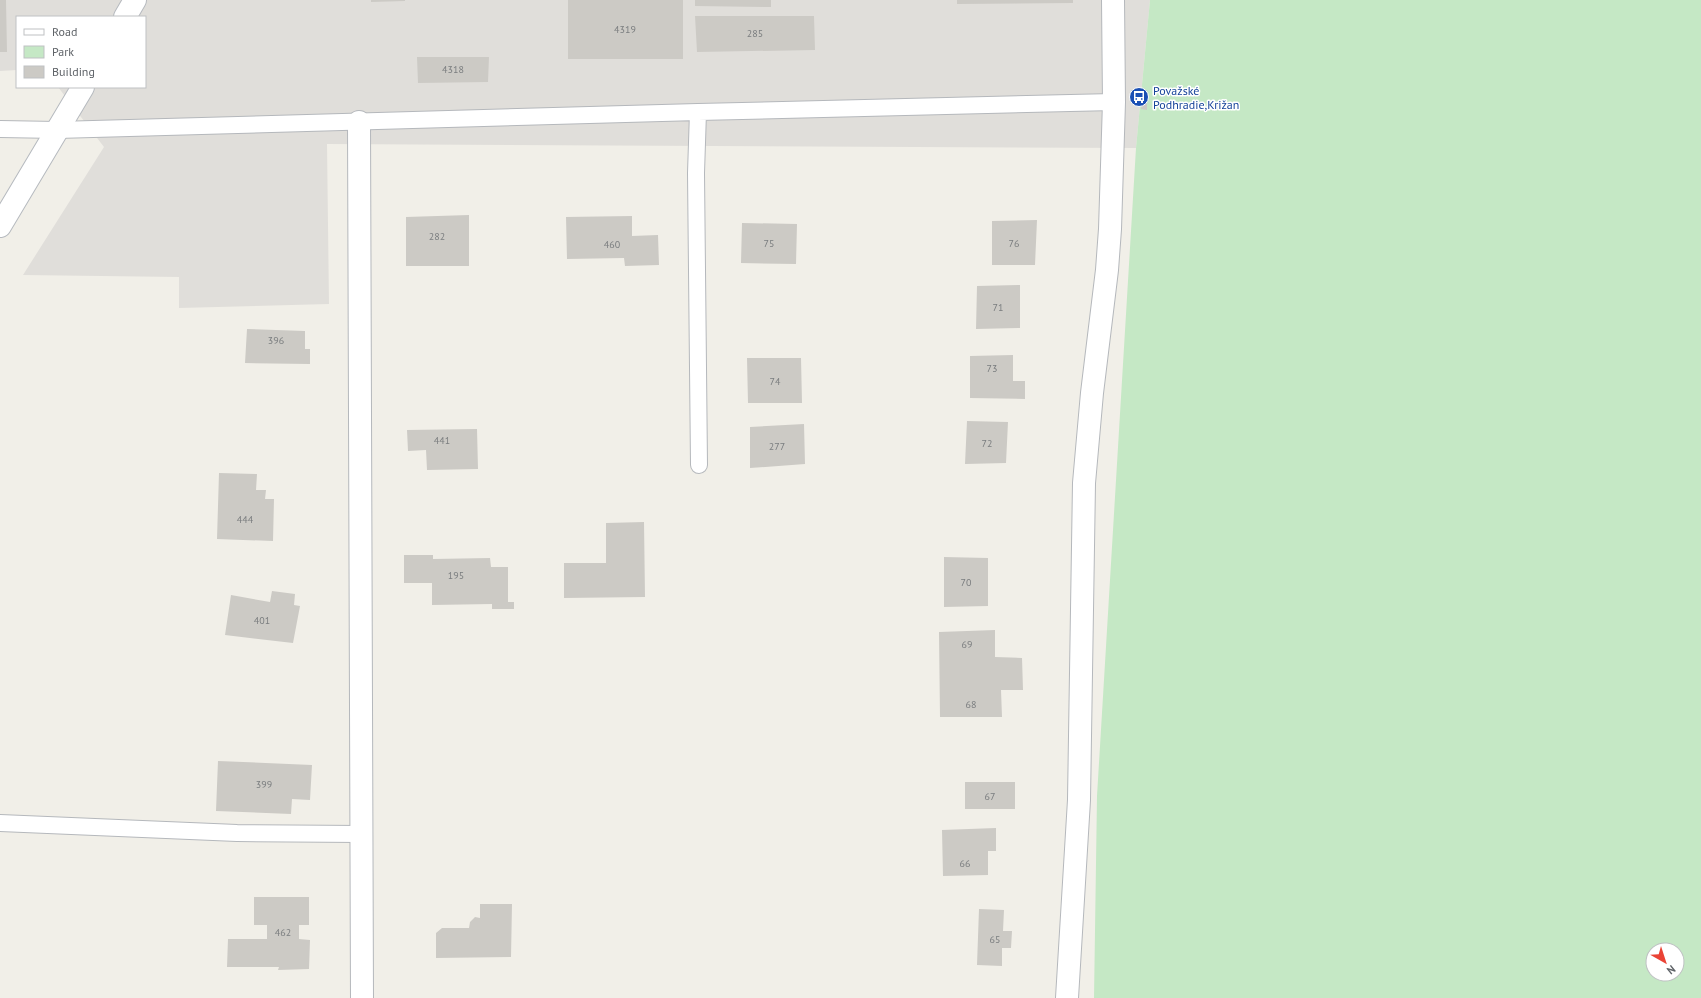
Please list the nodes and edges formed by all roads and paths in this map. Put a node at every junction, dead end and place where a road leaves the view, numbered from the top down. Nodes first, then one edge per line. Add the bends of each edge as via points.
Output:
1 (135, 0) edge
2 (1113, 0) edge
3 (126, 16) edge
4 (82, 88) edge
5 (1114, 102) junction
6 (698, 112) junction
7 (359, 122) junction
8 (0, 129) edge
9 (57, 130) junction
10 (0, 226) edge
11 (699, 466) dead end
12 (0, 823) edge
13 (362, 834) junction
14 (362, 998) edge
15 (1067, 998) edge

1 - 3 street
2 - 5 street
4 - 9 street
5 - 6 lane
5 - 15 street via 1108,270 1092,393 1084,483 1079,800
6 - 7 lane
6 - 11 lane via 696,173
7 - 9 lane
7 - 13 street
8 - 9 lane
9 - 10 street
12 - 13 lane via 237,834
13 - 14 street

